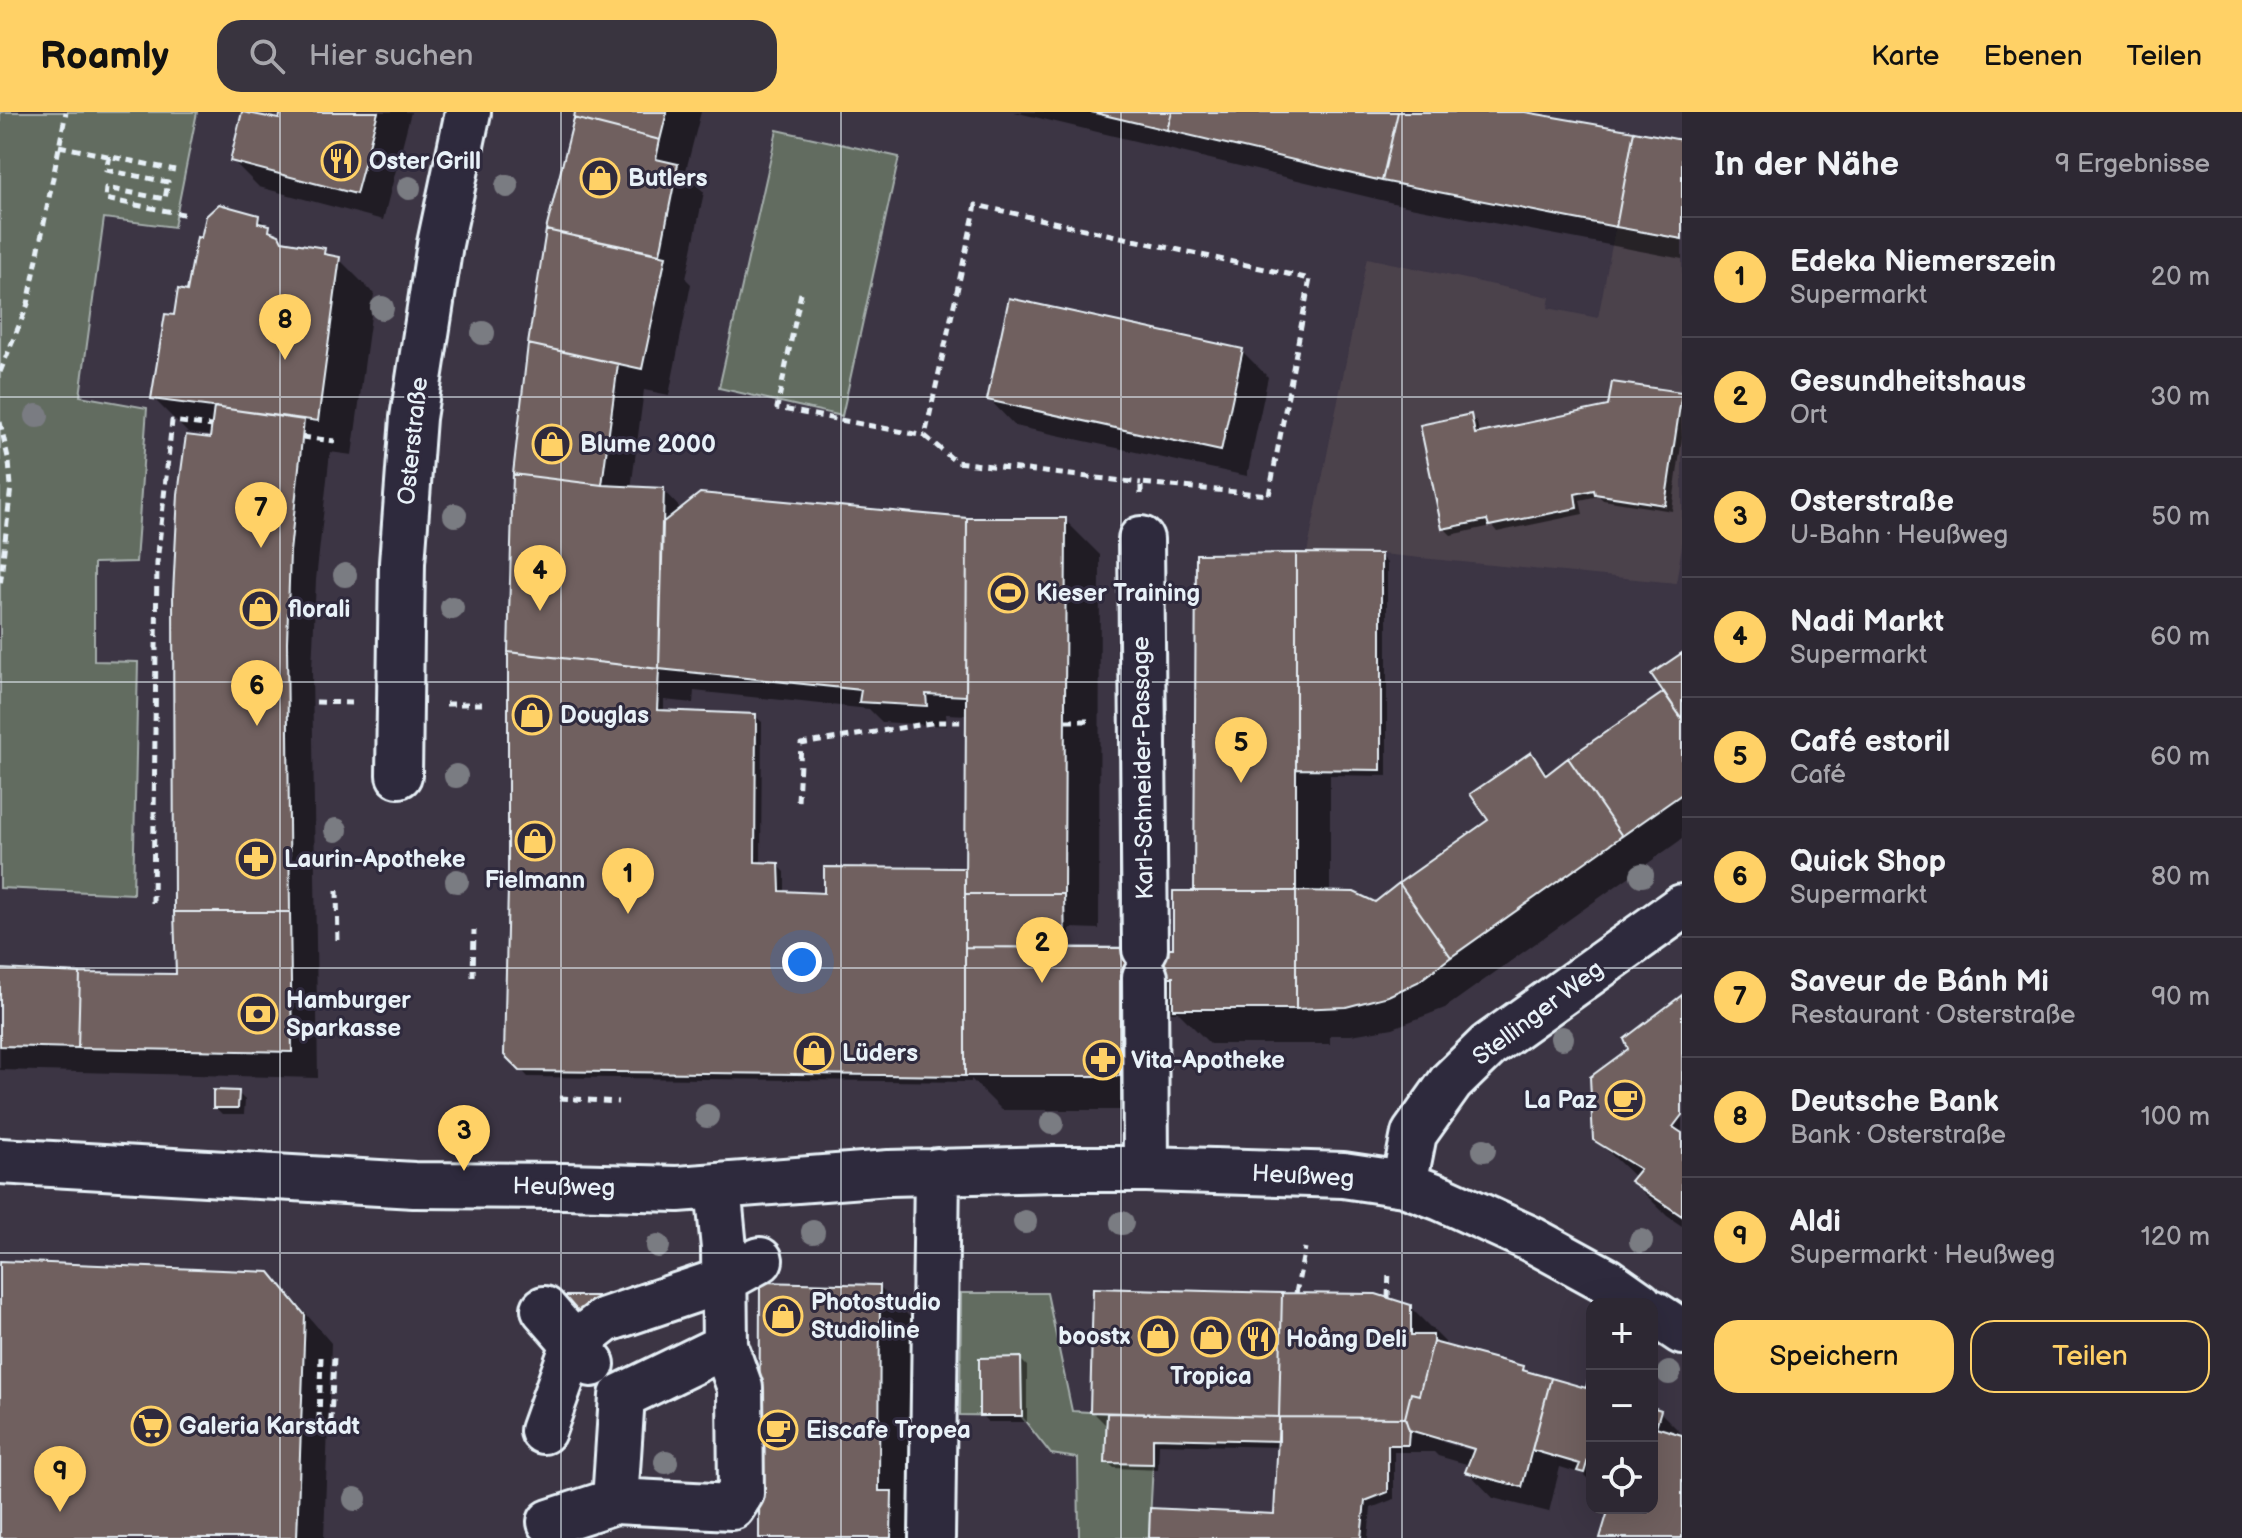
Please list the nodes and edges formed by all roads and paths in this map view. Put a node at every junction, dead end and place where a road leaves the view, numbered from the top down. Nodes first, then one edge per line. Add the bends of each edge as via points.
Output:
1 (66, 112) edge
2 (468, 112) edge
3 (59, 146) junction
4 (109, 156) junction
5 (175, 170) dead end
6 (188, 215) dead end
7 (801, 293) dead end
8 (0, 372) edge
9 (0, 422) edge
10 (212, 426) dead end
11 (925, 436) junction
12 (302, 437) dead end
13 (335, 441) dead end
14 (1141, 483) junction
15 (1141, 539) joint
16 (0, 587) edge
17 (966, 722) dead end
18 (399, 775) dead end
19 (798, 801) dead end
20 (337, 890) dead end
21 (153, 903) dead end
22 (1682, 907) edge
23 (474, 930) dead end
24 (338, 945) dead end
25 (473, 977) dead end
26 (560, 1098) dead end
27 (618, 1102) dead end
28 (0, 1161) edge
29 (1146, 1169) junction
30 (937, 1171) junction
31 (1404, 1184) junction
32 (718, 1187) junction
33 (1305, 1248) dead end
34 (742, 1270) junction
35 (1389, 1270) dead end
36 (1296, 1293) dead end
37 (1388, 1298) dead end
38 (1632, 1298) edge
39 (544, 1309) dead end
40 (1658, 1316) edge
41 (1682, 1332) edge
42 (725, 1346) junction
43 (321, 1357) dead end
44 (334, 1358) dead end
45 (599, 1372) junction
46 (543, 1431) dead end
47 (615, 1501) junction
48 (550, 1522) dead end
49 (932, 1538) edge

1 - 3 path
2 - 18 street, Osterstraße via 440,244 412,429 402,563
3 - 4 path
3 - 8 path via 28,304
4 - 5 path
4 - 6 path via 106,170 168,182 165,199 106,188 105,199
7 - 11 path via 777,408
9 - 16 path via 11,486
10 - 21 path via 172,421 157,563
11 - 14 path via 956,462
11 - 14 path via 976,205 1310,279 1269,495
12 - 13 path
14 - 15 path
15 - 29 street, Karl-Schneider-Passage
17 - 19 path via 801,744
20 - 24 path
22 - 31 street, Stellinger Weg via 1489,1045 1460,1073 1414,1134
23 - 25 path
26 - 27 path
28 - 32 street, Heußweg via 414,1185
29 - 30 street, Heußweg
29 - 31 street, Heußweg via 1343,1175
30 - 32 street, Heußweg
30 - 49 street
31 - 38 street, Heußweg via 1531,1239
32 - 34 street
33 - 36 path
34 - 42 street
34 - 45 street via 605,1320
35 - 37 path
39 - 45 street
40 - 41 street
42 - 45 street
42 - 47 street via 740,1388 741,1493 732,1507
43 - 44 path via 323,1434 331,1420
45 - 46 street
45 - 47 street
47 - 48 street

